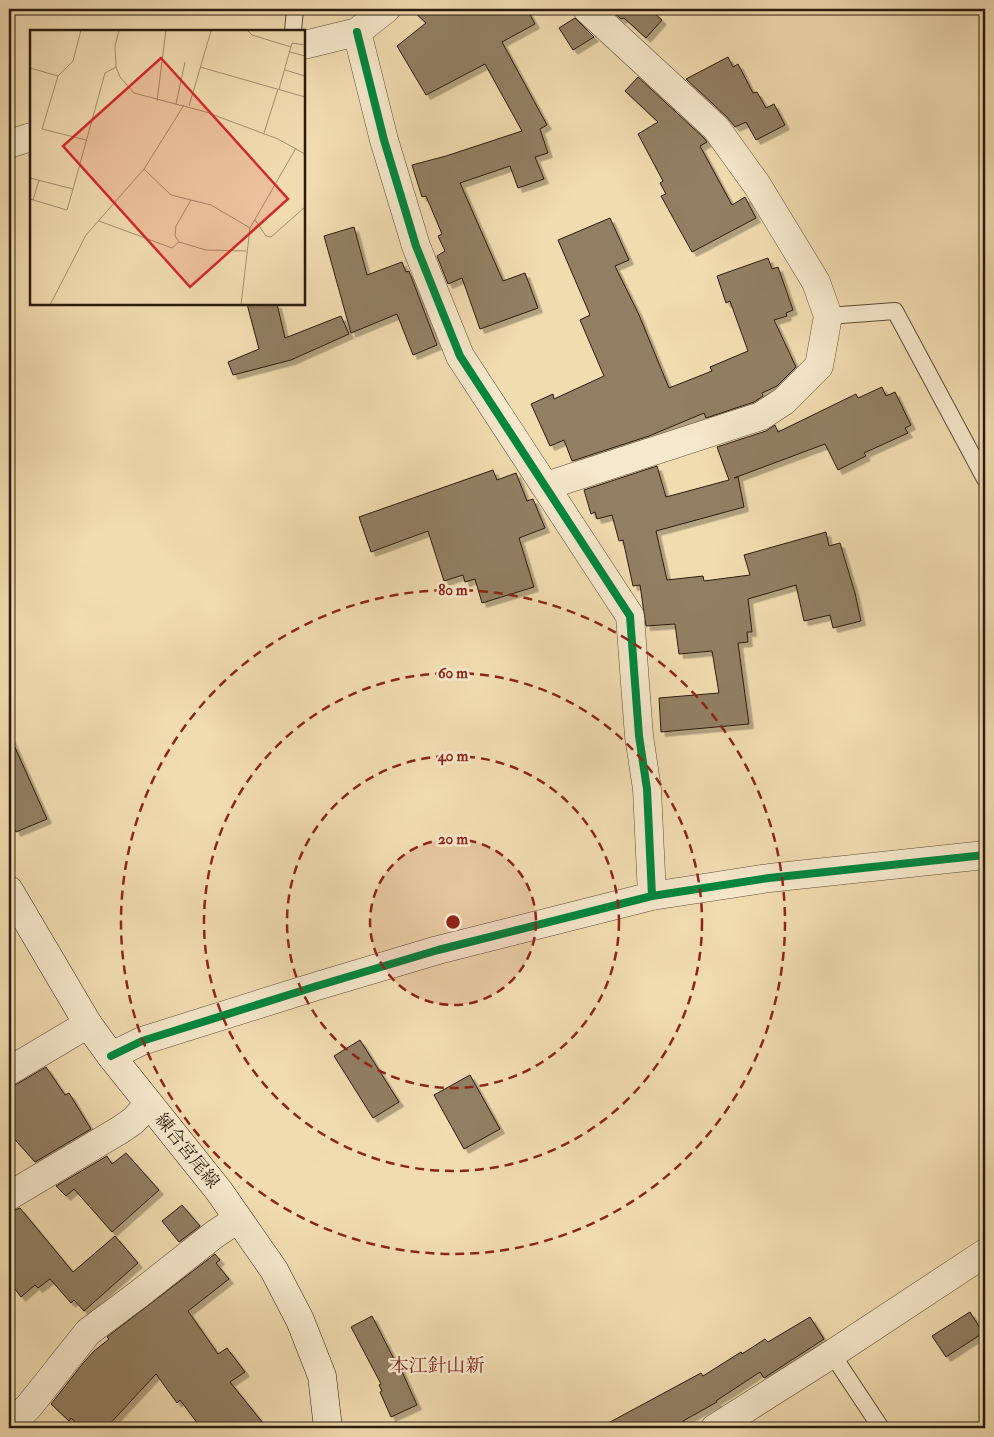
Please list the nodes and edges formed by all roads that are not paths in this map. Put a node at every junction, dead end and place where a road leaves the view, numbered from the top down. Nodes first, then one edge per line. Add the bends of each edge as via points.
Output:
1 (296, 9) edge
2 (386, 9) edge
3 (587, 9) edge
4 (293, 30) edge
5 (357, 32) junction
6 (305, 45) edge
7 (30, 137) edge
8 (9, 144) edge
9 (828, 316) junction
10 (985, 479) edge
11 (546, 486) junction
12 (985, 855) edge
13 (9, 890) edge
14 (652, 896) junction
15 (88, 1024) junction
16 (111, 1056) junction
17 (9, 1071) edge
18 (149, 1104) junction
19 (9, 1196) edge
20 (238, 1218) junction
21 (985, 1253) edge
22 (832, 1354) junction
23 (9, 1427) edge
24 (328, 1428) edge
25 (715, 1428) edge
26 (881, 1428) edge

1 - 4 lane
2 - 5 street
3 - 9 street via 716,128 757,185 816,282
5 - 6 street
5 - 11 street via 384,140 416,246 460,356
7 - 8 street
9 - 10 lane via 895,311
9 - 11 street via 820,366 784,401 761,416
11 - 14 street via 630,616 639,736 647,789
12 - 14 street via 769,878
13 - 15 street, 練合宮尾線
14 - 16 street via 420,955 142,1042
15 - 16 street, 練合宮尾線
15 - 17 street
16 - 18 street, 練合宮尾線
18 - 19 street via 120,1130
18 - 20 street, 練合宮尾線
20 - 23 street via 88,1332
20 - 24 street, 練合宮尾線 via 274,1270 300,1320 322,1376
21 - 22 street
22 - 25 street
22 - 26 lane

